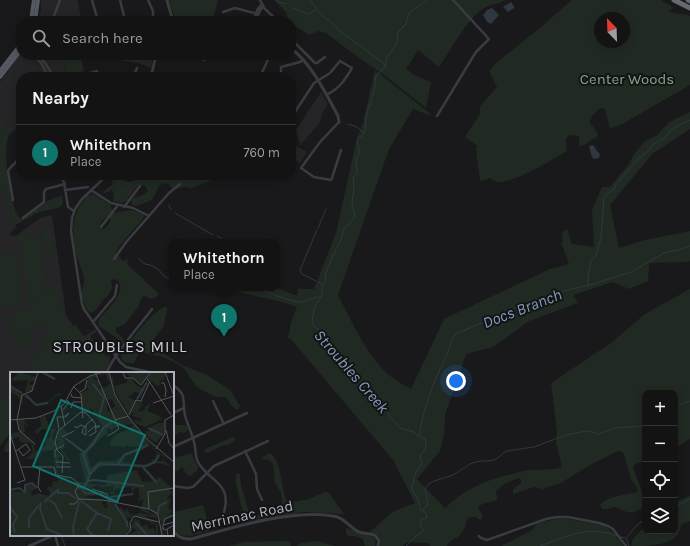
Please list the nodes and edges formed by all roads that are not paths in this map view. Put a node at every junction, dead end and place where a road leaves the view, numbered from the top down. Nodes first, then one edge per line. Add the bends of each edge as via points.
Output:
1 (34, 0) edge
2 (38, 0) edge
3 (60, 0) edge
4 (92, 0) edge
5 (120, 0) edge
6 (148, 0) edge
7 (167, 0) edge
8 (260, 0) edge
9 (453, 0) edge
10 (674, 0) edge
11 (263, 6) junction
12 (690, 8) edge
13 (223, 12) dead end
14 (257, 14) joint
15 (32, 16) edge
16 (36, 16) edge
17 (54, 16) edge
18 (97, 16) edge
19 (124, 16) dead end
20 (153, 16) edge
21 (172, 16) edge
22 (271, 16) edge
23 (297, 44) edge
24 (16, 52) edge
25 (16, 53) edge
26 (296, 53) edge
27 (325, 57) dead end
28 (39, 60) edge
29 (155, 60) edge
30 (268, 60) edge
31 (303, 60) junction
32 (42, 62) junction
33 (137, 68) dead end
34 (0, 71) edge
35 (47, 72) edge
36 (50, 72) edge
37 (135, 72) edge
38 (152, 72) edge
39 (262, 72) edge
40 (281, 72) edge
41 (0, 77) edge
42 (318, 80) junction
43 (326, 95) junction
44 (296, 110) edge
45 (437, 116) dead end
46 (339, 122) joint
47 (341, 150) dead end
48 (16, 162) edge
49 (63, 180) edge
50 (102, 180) edge
51 (65, 184) junction
52 (180, 184) dead end
53 (88, 186) dead end
54 (140, 186) dead end
55 (65, 190) junction
56 (91, 190) junction
57 (13, 200) dead end
58 (118, 205) junction
59 (124, 206) junction
60 (74, 211) junction
61 (150, 216) junction
62 (23, 218) dead end
63 (101, 228) dead end
64 (114, 259) dead end
65 (117, 285) dead end
66 (152, 309) dead end
67 (93, 322) junction
68 (116, 356) junction
69 (108, 372) edge
70 (150, 372) edge
71 (174, 386) edge
72 (213, 401) dead end
73 (184, 408) junction
74 (174, 413) edge
75 (247, 413) dead end
76 (224, 424) junction
77 (193, 438) junction
78 (268, 441) dead end
79 (174, 447) edge
80 (245, 451) junction
81 (207, 472) junction
82 (174, 486) edge
83 (262, 500) dead end
84 (224, 512) dead end
85 (174, 530) edge
86 (53, 536) edge
87 (55, 536) edge
88 (479, 536) dead end
89 (29, 546) edge
90 (58, 546) edge
91 (378, 546) edge
92 (626, 546) edge

1 - 15 main road
2 - 16 main road
3 - 17 street
4 - 18 street
5 - 19 street
6 - 20 street
7 - 21 street
8 - 11 street
9 - 45 street via 489,39 476,52
10 - 12 highway
11 - 14 street
11 - 22 street
13 - 14 street via 235,8
23 - 27 street via 315,62
24 - 34 main road
25 - 41 main road
26 - 31 street
28 - 32 street
29 - 38 street
30 - 39 street
31 - 40 street via 281,67
31 - 42 street
32 - 35 street
32 - 36 street
33 - 37 street
42 - 43 street
42 - 43 street via 330,73 340,61 352,68 341,85
42 - 44 street
43 - 46 street via 339,117
46 - 47 street via 300,168 314,177 331,180
48 - 57 street via 8,170
49 - 51 street
50 - 56 street
51 - 55 street
51 - 62 street via 46,189 44,202
52 - 61 street
53 - 55 street
54 - 59 street
55 - 60 street via 68,207
56 - 58 street
56 - 60 street
58 - 59 street
58 - 63 street
59 - 61 street
60 - 67 street via 71,231 81,302
61 - 64 street via 126,241
65 - 67 street via 115,296
66 - 68 street
67 - 68 street
68 - 69 street
68 - 70 street via 126,366
71 - 73 street via 182,393
72 - 76 street
73 - 74 street
73 - 77 street
75 - 76 street
76 - 77 street
77 - 79 street
77 - 81 street via 197,459
78 - 80 street
80 - 81 street
80 - 83 street via 256,474 257,489
81 - 82 street via 193,487
81 - 84 street via 224,490
85 - 91 street, Merrimac Road via 180,538 191,539 281,518 305,515 333,516 357,531 376,536
86 - 89 street
87 - 90 street
88 - 92 street via 487,540 546,520 568,517 608,526

